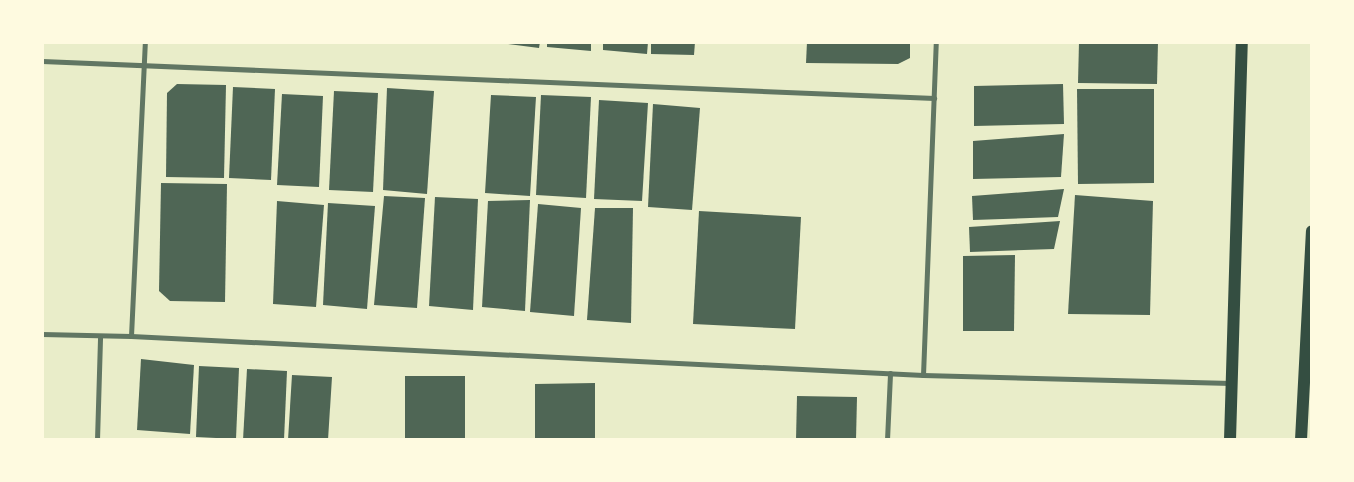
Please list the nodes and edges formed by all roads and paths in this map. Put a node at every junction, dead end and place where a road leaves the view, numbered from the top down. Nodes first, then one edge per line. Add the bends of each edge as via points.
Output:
1 (145, 42) edge
2 (936, 42) edge
3 (1242, 42) edge
4 (42, 61) edge
5 (144, 64) junction
6 (934, 98) junction
7 (1312, 231) edge
8 (42, 334) edge
9 (130, 336) junction
10 (100, 337) junction
11 (890, 373) junction
12 (923, 375) junction
13 (1232, 384) junction
14 (98, 440) edge
15 (887, 440) edge
16 (1230, 440) edge
17 (1302, 440) edge

1 - 5 street
2 - 6 street
3 - 13 main road
4 - 5 street
5 - 6 street
5 - 9 street
6 - 12 street
7 - 17 main road
8 - 10 street
9 - 10 street
9 - 11 street
10 - 14 street
11 - 12 street
11 - 15 street
12 - 13 street
13 - 16 main road

